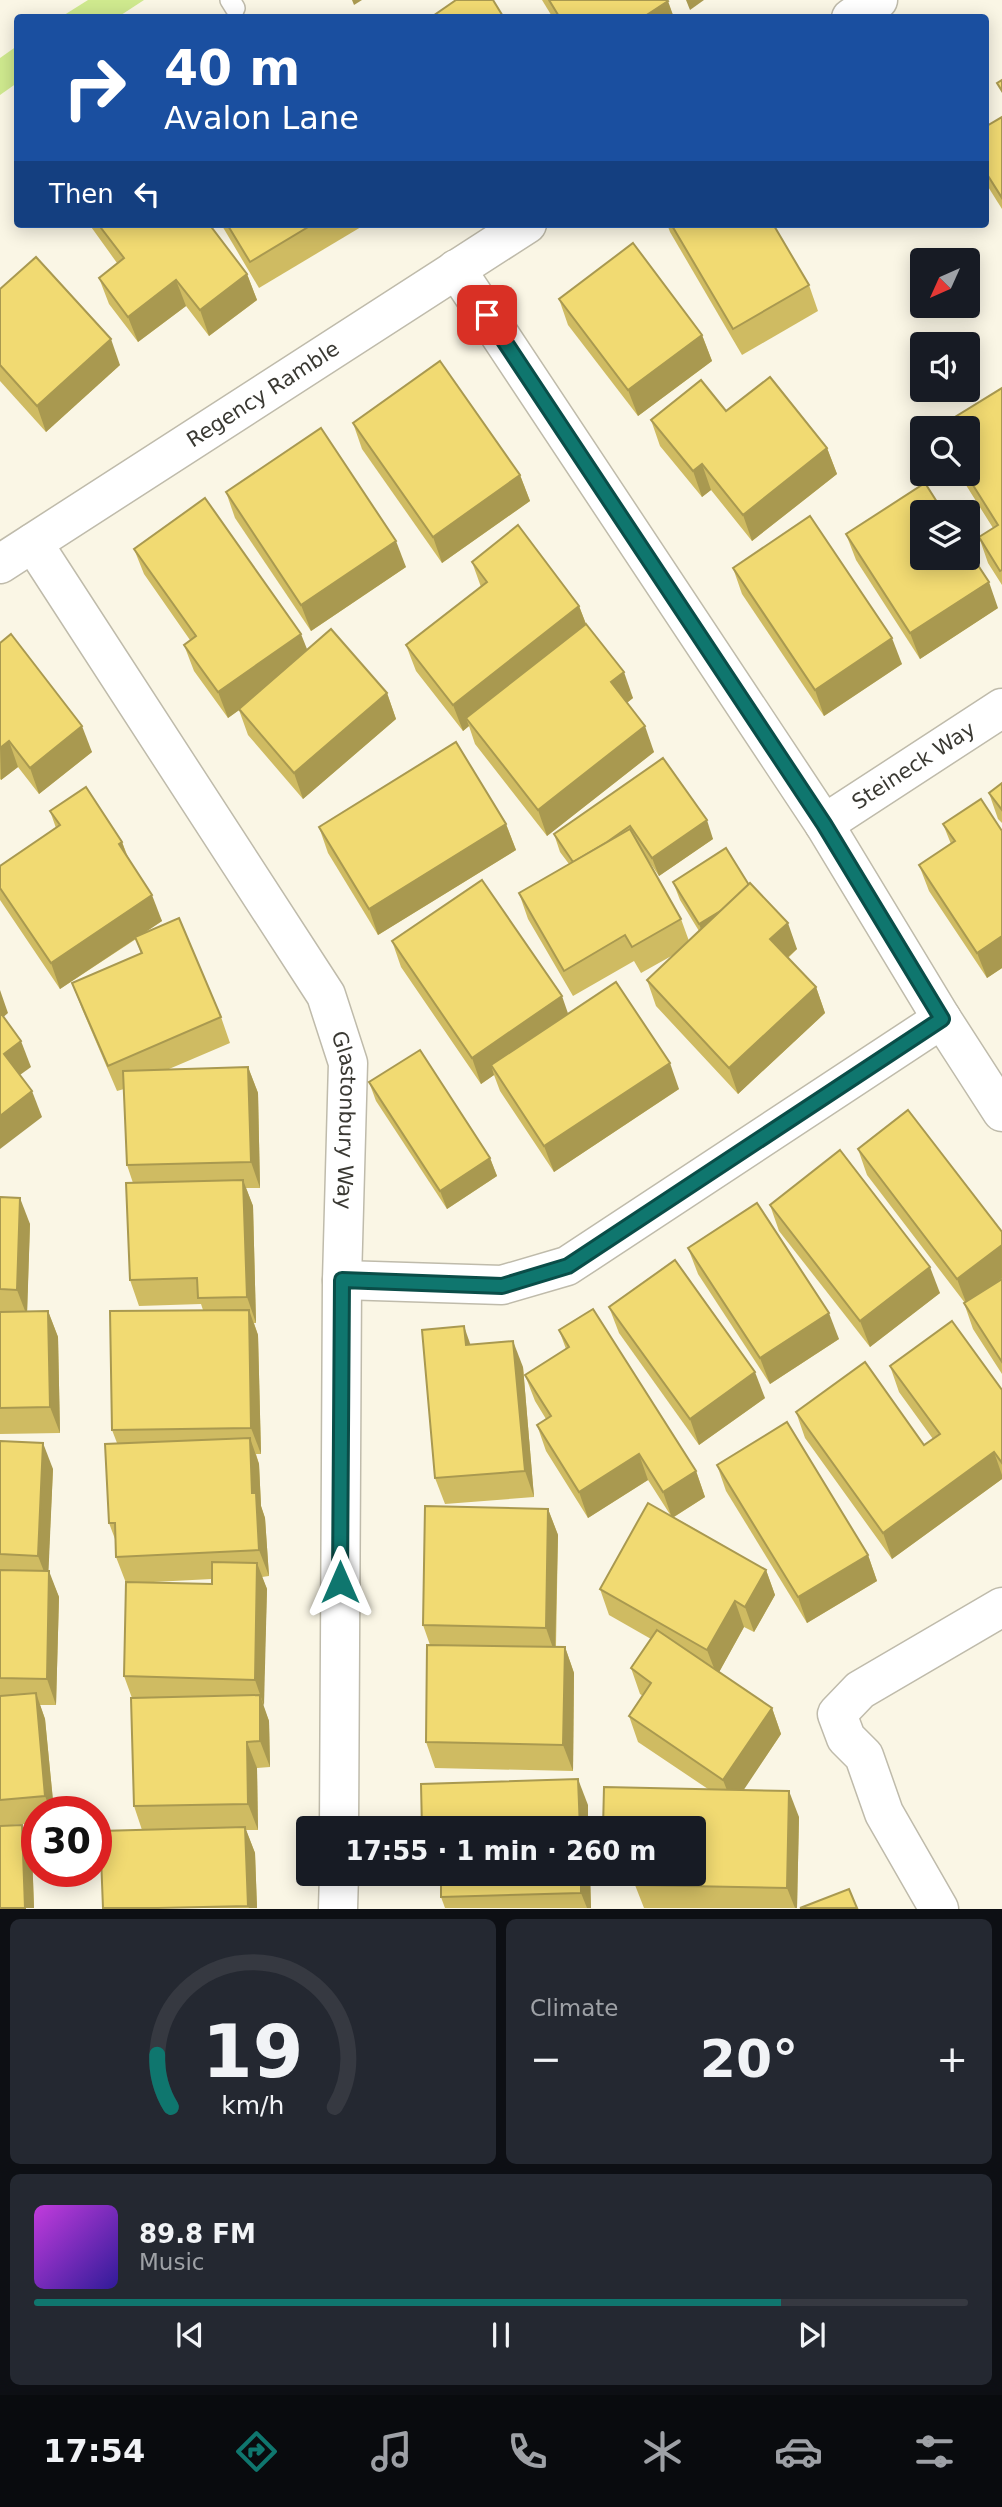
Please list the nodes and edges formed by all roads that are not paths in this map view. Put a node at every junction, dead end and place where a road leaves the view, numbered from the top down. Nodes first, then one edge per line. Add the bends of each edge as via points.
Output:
1 (878, 0) edge
2 (857, 14) edge
3 (521, 228) edge
4 (456, 269) junction
5 (33, 543) junction
6 (0, 564) edge
7 (1002, 708) edge
8 (824, 824) junction
9 (942, 1019) junction
10 (1002, 1112) edge
11 (342, 1280) junction
12 (1002, 1607) edge
13 (339, 1816) edge
14 (339, 1886) edge
15 (338, 1909) edge
16 (939, 1909) edge

1 - 2 street
3 - 4 street, Regency Ramble
4 - 5 street, Regency Ramble
4 - 8 street
5 - 6 street, Regency Ramble
5 - 11 street, Glastonbury Way via 326,995 348,1063
7 - 8 street, Steineck Way
8 - 9 street
9 - 10 street
9 - 11 street via 568,1266 502,1286
11 - 13 street, Glastonbury Way
12 - 16 street via 860,1690 837,1713 846,1738 864,1756 884,1814
14 - 15 street

